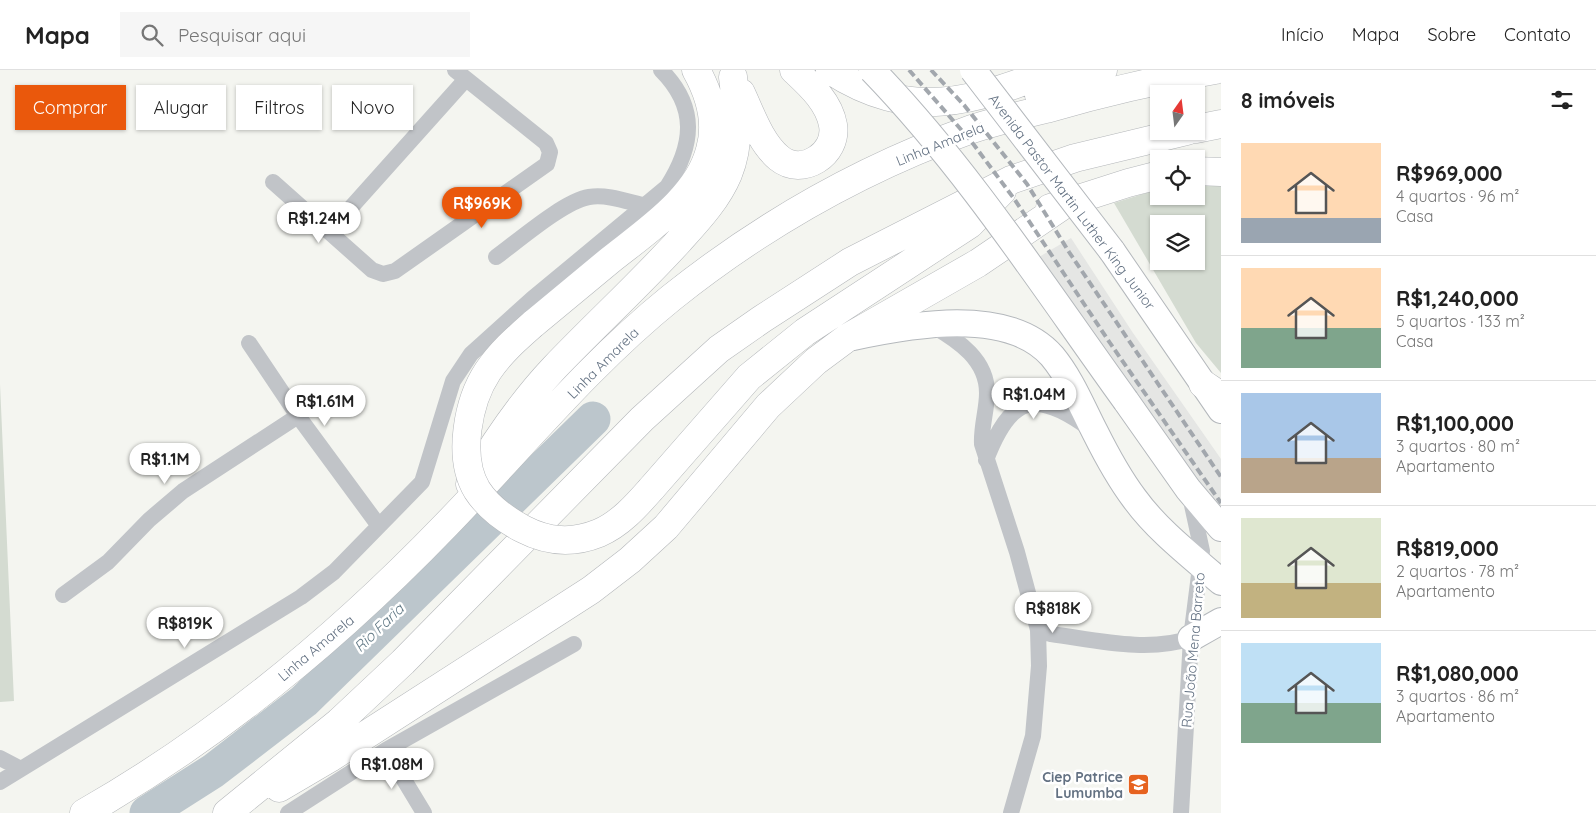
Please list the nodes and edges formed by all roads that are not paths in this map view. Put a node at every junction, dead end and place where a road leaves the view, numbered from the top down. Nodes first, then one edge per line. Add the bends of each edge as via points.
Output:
1 (660, 70) edge
2 (696, 70) edge
3 (794, 70) edge
4 (830, 70) edge
5 (872, 70) edge
6 (973, 70) edge
7 (1055, 70) edge
8 (1103, 70) edge
9 (1215, 70) edge
10 (731, 74) edge
11 (461, 75) edge
12 (1221, 124) edge
13 (1205, 127) edge
14 (974, 129) junction
15 (1150, 140) edge
16 (1205, 171) edge
17 (1221, 172) edge
18 (1150, 178) edge
19 (1011, 180) junction
20 (273, 182) dead end
21 (1068, 202) junction
22 (646, 206) junction
23 (329, 232) junction
24 (496, 257) dead end
25 (828, 318) junction
26 (932, 326) junction
27 (847, 338) junction
28 (249, 343) dead end
29 (1212, 390) edge
30 (1221, 410) edge
31 (298, 416) junction
32 (1095, 432) junction
33 (986, 460) junction
34 (1188, 490) junction
35 (446, 525) junction
36 (379, 526) junction
37 (1221, 528) edge
38 (1200, 564) junction
39 (1221, 582) edge
40 (63, 595) dead end
41 (1221, 621) edge
42 (1038, 630) junction
43 (1191, 638) junction
44 (574, 644) dead end
45 (386, 750) junction
46 (0, 758) edge
47 (21, 769) junction
48 (0, 782) edge
49 (84, 813) edge
50 (227, 813) edge
51 (238, 813) edge
52 (288, 813) edge
53 (424, 813) edge
54 (1011, 813) edge
55 (1181, 813) edge

1 - 22 street via 681,94 687,112 687,138 681,165 667,187
2 - 25 highway, bridge via 709,93 713,122 710,150 701,174 681,200 652,226 506,347 488,372 475,396 466,446 477,489 493,509 537,536 560,541 600,532 630,511 749,377 786,346
3 - 10 highway via 819,95 833,127 832,140 826,152 808,164 781,160 770,149
4 - 7 highway via 872,91 935,104 990,93
5 - 34 main road, bridge via 903,103 986,208
6 - 29 main road, Avenida Pastor Martin Luther King Junior, bridge via 1112,251
8 - 14 highway via 1044,92
9 - 14 highway, Linha Amarela via 1104,93
10 - 35 highway via 738,121 735,149 727,175 706,210 525,402 495,441
11 - 23 street
11 - 23 street via 546,142 550,152 547,164 394,272 383,274 372,270
12 - 13 highway
14 - 35 highway, Linha Amarela via 886,165 822,197 776,223 668,300 622,342
15 - 19 highway via 1075,158
16 - 17 highway
18 - 21 highway
19 - 25 highway via 970,224
19 - 50 highway via 850,262 719,349 642,419 403,662 339,722
20 - 23 street
21 - 25 highway via 1028,219 873,302
21 - 27 highway via 978,264
22 - 24 street via 601,196 588,197 559,211
22 - 36 street via 532,299 471,354 453,381 422,482
26 - 27 main road
26 - 32 main road via 984,324 1035,343 1052,356 1065,375
26 - 33 street via 958,341 980,365 985,377 987,393 981,430
27 - 51 highway via 768,406 666,527 630,560 591,590 330,758
28 - 31 street
29 - 30 main road, Avenida Pastor Martin Luther King Junior
31 - 36 street
31 - 40 street via 183,491 108,562
32 - 33 street via 1068,412 1053,406 1040,403 1026,405 1004,422
32 - 38 main road via 1134,498 1164,532
33 - 42 street via 1018,552
34 - 37 main road
34 - 38 street, Rua João Mena Barreto via 1199,532
35 - 49 highway, Linha Amarela via 375,597 237,713 182,753
36 - 47 street via 334,572 301,597
38 - 39 main road
38 - 43 street, Rua João Mena Barreto
41 - 43 main road
42 - 43 street via 1153,645 1173,644
42 - 54 street via 1039,666 1032,736
43 - 55 street, Rua João Mena Barreto
44 - 45 street
45 - 52 street
45 - 53 street
46 - 47 street
47 - 48 street

